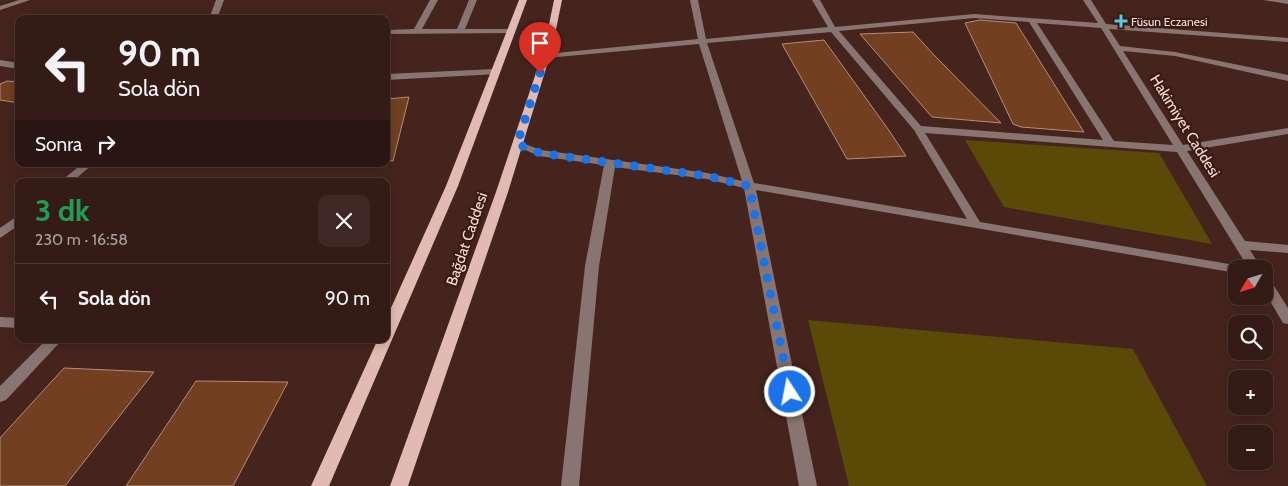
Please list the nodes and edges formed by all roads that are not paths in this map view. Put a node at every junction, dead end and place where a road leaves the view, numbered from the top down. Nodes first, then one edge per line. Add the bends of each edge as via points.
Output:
1 (26, 0) edge
2 (220, 0) edge
3 (434, 0) edge
4 (473, 0) edge
5 (523, 0) edge
6 (558, 0) edge
7 (694, 0) edge
8 (816, 0) edge
9 (1087, 0) edge
10 (1267, 0) edge
11 (1288, 2) edge
12 (0, 8) edge
13 (215, 15) edge
14 (1032, 21) junction
15 (1104, 27) junction
16 (833, 29) junction
17 (460, 31) junction
18 (511, 31) junction
19 (390, 32) edge
20 (417, 32) junction
21 (1288, 40) edge
22 (702, 41) junction
23 (1116, 48) junction
24 (546, 56) junction
25 (0, 63) edge
26 (15, 65) edge
27 (0, 69) edge
28 (496, 72) junction
29 (390, 76) edge
30 (1288, 78) edge
31 (918, 129) junction
32 (1288, 131) edge
33 (517, 144) junction
34 (1111, 144) junction
35 (1180, 149) junction
36 (610, 163) junction
37 (84, 167) edge
38 (70, 178) edge
39 (749, 186) junction
40 (15, 222) edge
41 (977, 226) junction
42 (0, 234) edge
43 (1241, 245) junction
44 (1288, 249) edge
45 (1250, 260) edge
46 (1228, 268) edge
47 (1273, 295) edge
48 (1288, 318) edge
49 (0, 322) edge
50 (15, 323) edge
51 (390, 327) edge
52 (52, 343) edge
53 (383, 343) edge
54 (0, 396) edge
55 (320, 486) edge
56 (399, 486) edge
57 (570, 486) edge
58 (808, 486) edge

1 - 12 street
2 - 13 street
3 - 20 street
4 - 17 street
5 - 18 main road, Bağdat Caddesi
6 - 24 main road, Bağdat Caddesi
7 - 22 street
8 - 16 street
9 - 15 street, Hakimiyet Caddesi
10 - 11 street
14 - 15 street
14 - 16 street via 974,16
14 - 34 street
15 - 21 street
15 - 23 street, Hakimiyet Caddesi
16 - 22 street
16 - 31 street
17 - 18 street
17 - 20 street
18 - 28 main road, Bağdat Caddesi
19 - 20 street
22 - 24 street
22 - 39 street
23 - 30 street via 1175,54
23 - 35 street, Hakimiyet Caddesi
24 - 33 main road, Bağdat Caddesi
25 - 26 street
26 - 27 street
28 - 29 street
28 - 51 main road, Bağdat Caddesi via 452,186
31 - 34 street
31 - 41 street
32 - 35 street
33 - 36 street via 540,153
33 - 56 main road, Bağdat Caddesi
34 - 35 street
35 - 43 street, Hakimiyet Caddesi
36 - 39 street via 707,176
36 - 57 street via 592,266
37 - 38 street
39 - 41 street
39 - 58 street
40 - 42 street
41 - 46 street
43 - 44 street
43 - 45 street, Hakimiyet Caddesi
47 - 48 street
49 - 50 street
52 - 54 street
53 - 55 main road, Bağdat Caddesi

